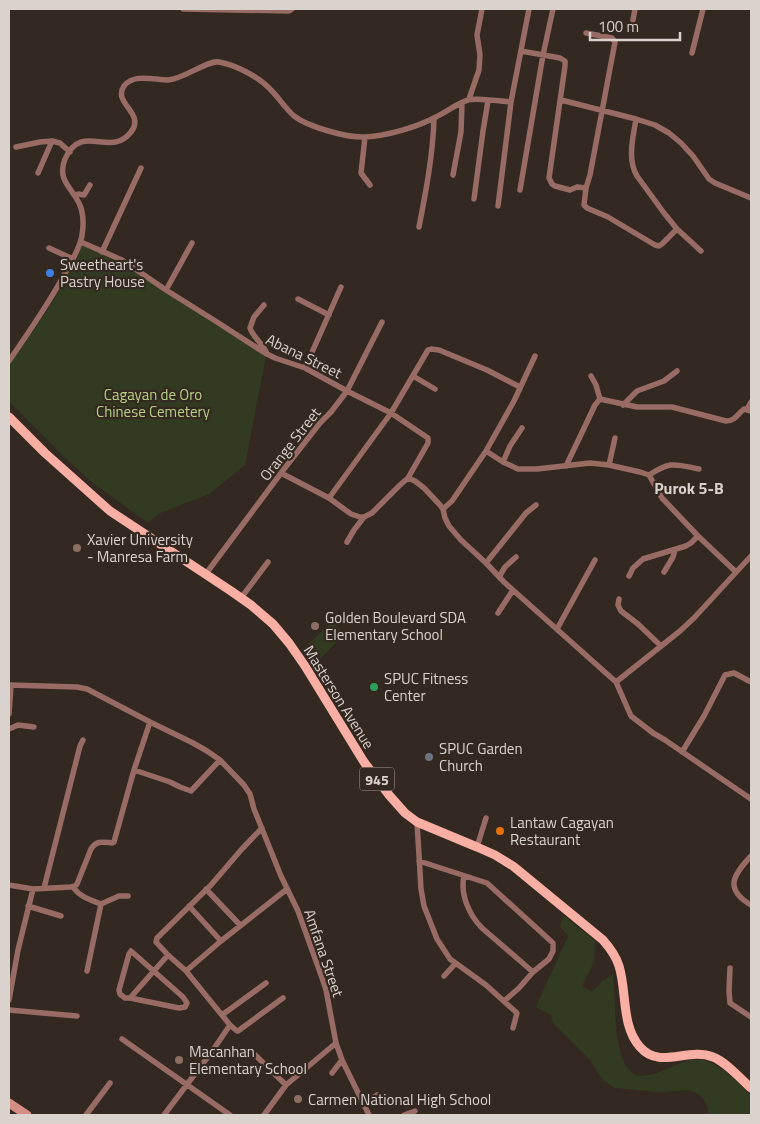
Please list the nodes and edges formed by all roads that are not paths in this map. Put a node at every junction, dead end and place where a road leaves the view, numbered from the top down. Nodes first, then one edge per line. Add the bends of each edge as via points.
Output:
1 (183, 9) edge
2 (209, 9) edge
3 (292, 9) edge
4 (482, 9) edge
5 (529, 9) edge
6 (552, 9) edge
7 (635, 9) edge
8 (703, 9) edge
9 (633, 20) dead end
10 (586, 33) dead end
11 (521, 51) junction
12 (692, 53) dead end
13 (544, 55) junction
14 (469, 99) junction
15 (561, 100) junction
16 (488, 101) junction
17 (511, 102) junction
18 (462, 103) junction
19 (602, 110) junction
20 (434, 118) junction
21 (636, 119) junction
22 (365, 137) junction
23 (52, 141) junction
24 (16, 147) dead end
25 (70, 152) junction
26 (141, 168) dead end
27 (38, 173) dead end
28 (454, 175) dead end
29 (90, 185) dead end
30 (370, 185) dead end
31 (586, 188) junction
32 (520, 190) dead end
33 (75, 195) junction
34 (751, 198) edge
35 (474, 199) dead end
36 (498, 206) dead end
37 (419, 227) dead end
38 (677, 229) junction
39 (81, 242) junction
40 (192, 243) dead end
41 (49, 248) dead end
42 (701, 251) dead end
43 (102, 252) junction
44 (73, 259) junction
45 (341, 287) dead end
46 (166, 290) junction
47 (298, 299) dead end
48 (264, 305) dead end
49 (329, 315) junction
50 (382, 322) dead end
51 (267, 354) junction
52 (535, 356) dead end
53 (9, 361) edge
54 (305, 368) junction
55 (677, 371) dead end
56 (412, 376) junction
57 (591, 376) dead end
58 (520, 387) junction
59 (435, 389) dead end
60 (346, 391) junction
61 (600, 399) junction
62 (751, 402) edge
63 (623, 405) junction
64 (749, 410) edge
65 (392, 413) junction
66 (9, 417) edge
67 (522, 428) dead end
68 (615, 438) dead end
69 (486, 451) junction
70 (503, 462) junction
71 (609, 465) junction
72 (566, 466) junction
73 (698, 469) dead end
74 (281, 473) junction
75 (649, 475) junction
76 (408, 478) junction
77 (329, 498) junction
78 (536, 505) dead end
79 (443, 509) junction
80 (364, 517) junction
81 (698, 536) junction
82 (347, 542) dead end
83 (675, 550) junction
84 (751, 556) edge
85 (516, 557) dead end
86 (595, 560) dead end
87 (268, 562) dead end
88 (486, 563) junction
89 (664, 572) dead end
90 (736, 572) junction
91 (205, 574) junction
92 (630, 576) dead end
93 (500, 577) junction
94 (513, 590) junction
95 (241, 598) junction
96 (619, 599) dead end
97 (498, 613) dead end
98 (557, 629) junction
99 (661, 646) junction
100 (616, 682) junction
101 (751, 682) edge
102 (10, 685) edge
103 (9, 714) edge
104 (150, 722) junction
105 (34, 727) dead end
106 (9, 729) edge
107 (83, 740) dead end
108 (682, 752) junction
109 (220, 760) junction
110 (134, 770) junction
111 (751, 799) edge
112 (486, 818) dead end
113 (417, 822) junction
114 (262, 828) junction
115 (478, 847) junction
116 (751, 856) edge
117 (419, 861) junction
118 (464, 876) junction
119 (9, 885) edge
120 (73, 887) junction
121 (44, 888) junction
122 (33, 889) junction
123 (206, 889) junction
124 (286, 889) junction
125 (128, 896) dead end
126 (101, 904) junction
127 (751, 905) edge
128 (28, 906) junction
129 (189, 906) junction
130 (61, 916) dead end
131 (240, 925) junction
132 (221, 940) junction
133 (168, 955) junction
134 (455, 964) junction
135 (730, 968) dead end
136 (154, 970) junction
137 (87, 971) dead end
138 (186, 971) junction
139 (533, 972) junction
140 (444, 976) dead end
141 (266, 983) dead end
142 (130, 998) junction
143 (283, 998) dead end
144 (9, 1000) edge
145 (504, 1002) junction
146 (9, 1010) edge
147 (222, 1015) junction
148 (77, 1016) dead end
149 (751, 1017) edge
150 (230, 1025) junction
151 (513, 1028) dead end
152 (122, 1039) dead end
153 (336, 1043) junction
154 (252, 1051) dead end
155 (342, 1060) junction
156 (332, 1073) dead end
157 (110, 1083) dead end
158 (187, 1085) junction
159 (286, 1085) junction
160 (751, 1088) edge
161 (377, 1095) dead end
162 (9, 1103) edge
163 (364, 1104) junction
164 (415, 1111) dead end
165 (27, 1115) edge
166 (86, 1115) edge
167 (164, 1115) edge
168 (230, 1115) edge
169 (264, 1115) edge
170 (369, 1115) edge
171 (404, 1115) edge

1 - 2 street
2 - 3 street
4 - 14 street via 477,35 479,70
5 - 11 street
6 - 13 street
7 - 9 street
8 - 12 street
10 - 19 street via 612,38 615,42
11 - 13 street
11 - 17 street
13 - 15 street via 565,61
13 - 32 street
14 - 16 street
14 - 18 street
15 - 19 street
15 - 31 street via 550,182 570,190
16 - 17 street
16 - 35 street
17 - 36 street
18 - 20 street
18 - 28 street
19 - 21 street
19 - 31 street
20 - 22 street via 411,127
20 - 37 street via 430,168
21 - 34 street via 669,133 693,156 709,179
21 - 38 street via 633,170
22 - 25 street via 320,129 303,121 295,117 258,79 235,67 211,62 176,79 130,81 122,89 121,97 134,119 135,126 130,133 115,142 79,142
22 - 30 street via 361,173
23 - 24 street
23 - 25 street
23 - 27 street
25 - 33 street via 64,163 63,177
26 - 43 street
29 - 33 street via 84,195
31 - 38 street via 585,207 655,245 662,244
33 - 39 street via 82,212
38 - 42 street
39 - 43 street, Abana Street
39 - 44 street
40 - 46 street
41 - 44 street
43 - 46 street, Abana Street via 122,260
44 - 53 street via 56,292
45 - 49 street
46 - 51 street, Abana Street
47 - 49 street
48 - 51 street via 250,328
49 - 54 street
50 - 60 street, Orange Street
51 - 54 street, Abana Street
52 - 58 street
54 - 60 street, Abana Street
55 - 63 street via 637,391
56 - 58 street via 428,350 434,348
56 - 59 street
56 - 65 street
57 - 61 street
58 - 69 street
60 - 65 street, Abana Street
60 - 74 street, Orange Street
61 - 63 street
61 - 72 street
62 - 64 street
63 - 64 street via 672,407 726,421
65 - 76 street, Abana Street via 429,441
65 - 77 street
66 - 91 main road, Masterson Avenue / 945 via 110,511
67 - 70 street
68 - 71 street
69 - 70 street
69 - 79 street
70 - 72 street via 518,469
71 - 72 street
71 - 75 street
73 - 75 street via 669,465
74 - 77 street
74 - 91 street, Orange Street
75 - 81 street via 662,498
76 - 79 street via 424,488
76 - 80 street
77 - 80 street via 351,514
78 - 88 street via 526,512
79 - 88 street via 454,533
80 - 82 street
81 - 83 street
81 - 90 street
83 - 89 street
83 - 92 street via 643,559
84 - 90 street
85 - 93 street
86 - 98 street
87 - 95 street
88 - 93 street
90 - 99 street via 694,618
91 - 95 main road, Masterson Avenue / 945
93 - 94 street
94 - 97 street
94 - 98 street
95 - 113 main road, Masterson Avenue / 945 via 273,624 289,643 364,762 395,803
96 - 99 street via 621,611
98 - 100 street
99 - 100 street
100 - 108 street via 631,716
101 - 108 street via 734,673 725,675
102 - 103 street
102 - 104 street, Amfana Street via 87,689
104 - 109 street, Amfana Street
104 - 110 street
105 - 106 street via 19,725
107 - 121 street
108 - 111 street
109 - 110 street via 191,791
109 - 114 street, Amfana Street via 244,784
110 - 120 street via 114,842 94,844 80,880
112 - 115 street
113 - 115 main road, Masterson Avenue / 945
113 - 117 street
114 - 123 street
114 - 124 street, Amfana Street
115 - 160 main road, Masterson Avenue / 945 via 513,866 603,940 619,965 627,1017 633,1037 645,1052 658,1058 697,1053 714,1057
116 - 127 street via 736,874 734,885 742,900
117 - 118 street
117 - 134 street via 422,899 430,923
118 - 139 street via 463,890 472,916 482,928 512,949
118 - 139 street via 487,883 553,943 549,959
119 - 122 street
120 - 121 street
120 - 126 street via 85,898
121 - 122 street
122 - 128 street
123 - 129 street
123 - 131 street
124 - 131 street
124 - 153 street, Amfana Street via 298,911 326,990
125 - 126 street via 119,896
126 - 137 street
128 - 130 street
128 - 144 street
129 - 132 street
129 - 133 street via 157,938 157,943
131 - 132 street
132 - 138 street
133 - 136 street
133 - 138 street
134 - 140 street
134 - 145 street
135 - 149 street via 730,1003
136 - 142 street
136 - 142 street via 130,952 120,994
136 - 142 street via 183,997 187,1002 185,1007
138 - 147 street
139 - 145 street
141 - 147 street
143 - 150 street via 238,1031
145 - 151 street via 517,1013
146 - 148 street
147 - 150 street
150 - 158 street
152 - 158 street
153 - 155 street, Amfana Street
153 - 159 street
154 - 159 street
155 - 156 street
155 - 163 street, Amfana Street
157 - 166 street
158 - 167 street
158 - 168 street
159 - 169 street
161 - 163 street
162 - 165 street
163 - 170 street, Amfana Street
164 - 171 street

